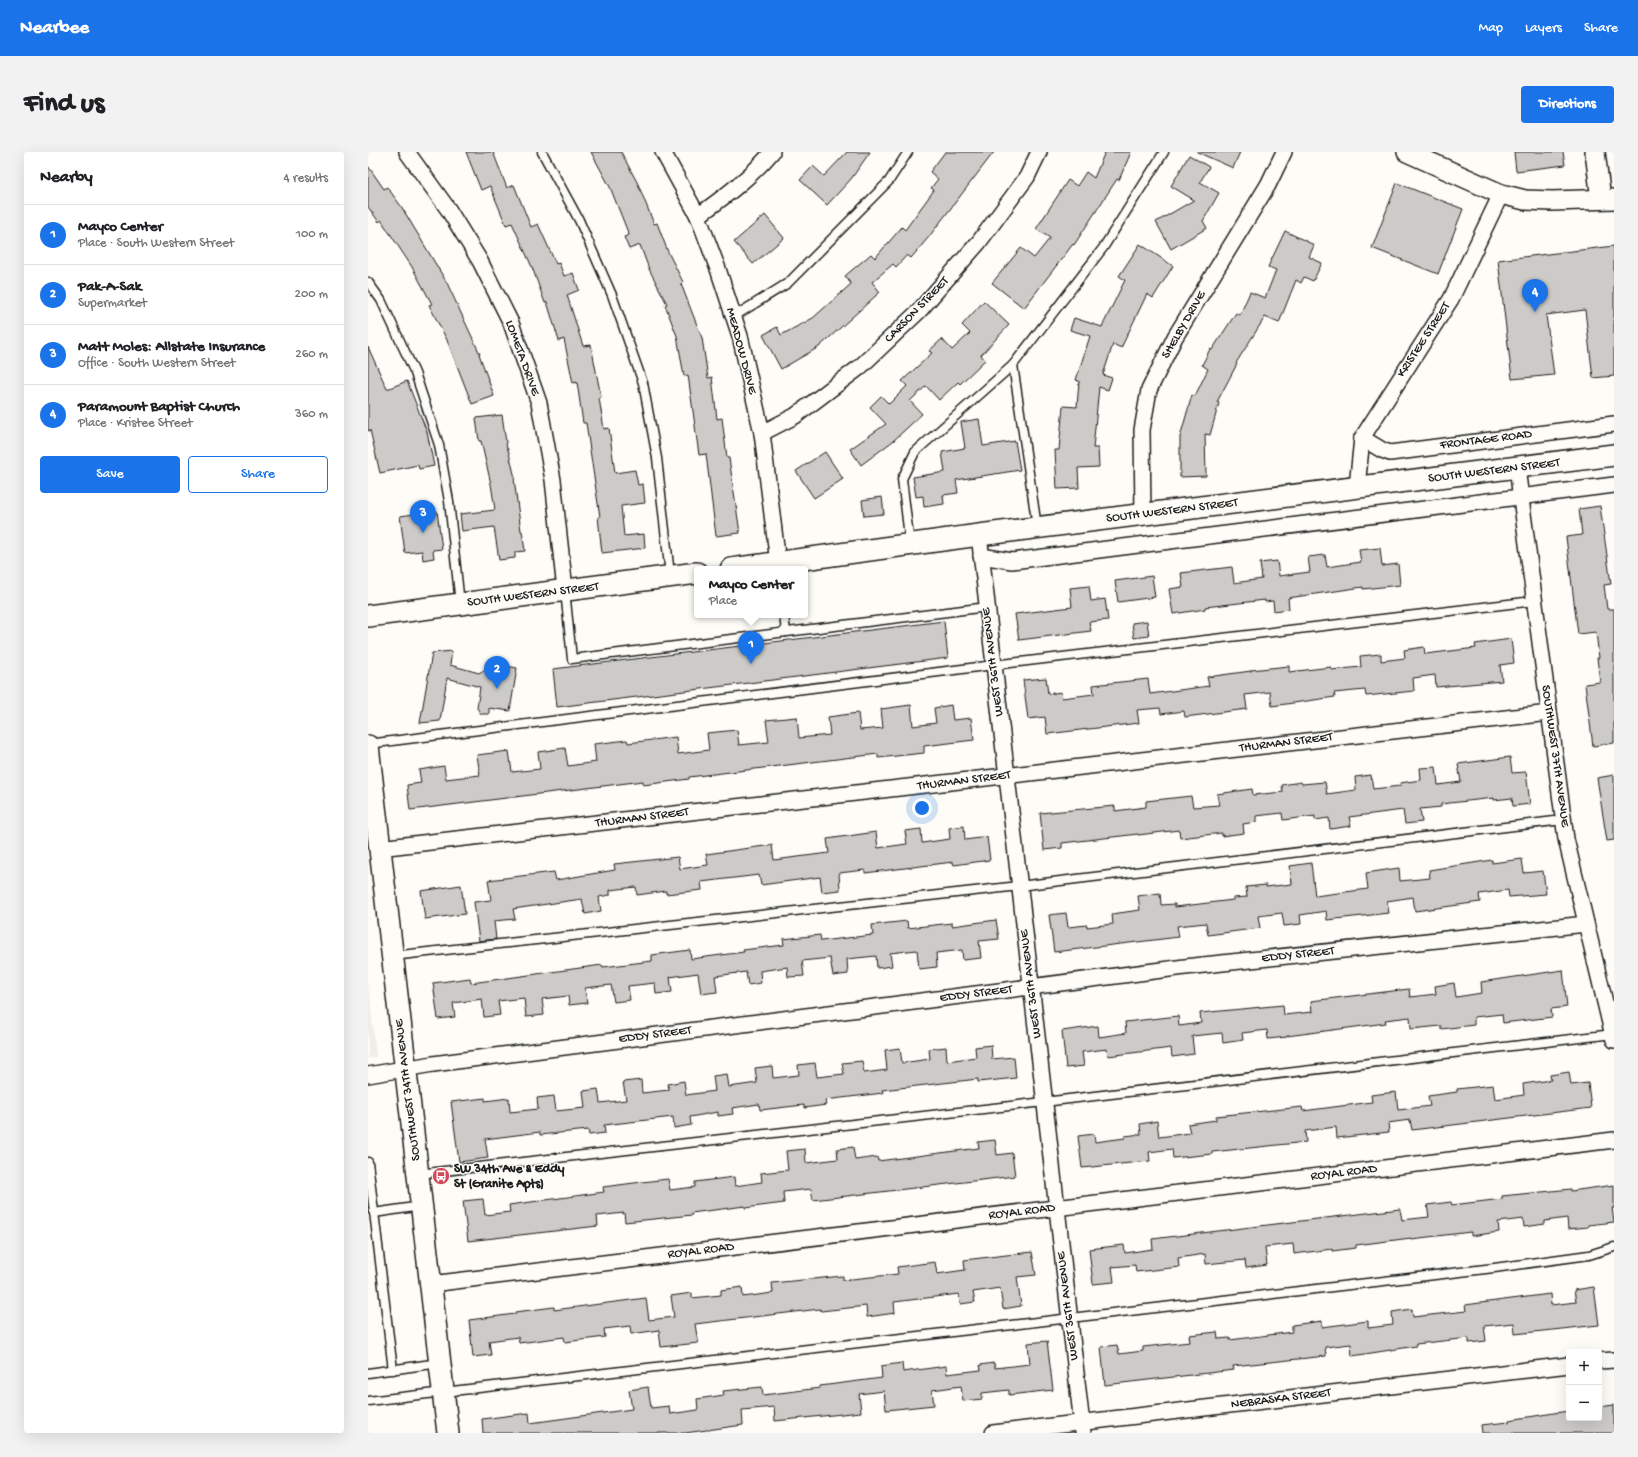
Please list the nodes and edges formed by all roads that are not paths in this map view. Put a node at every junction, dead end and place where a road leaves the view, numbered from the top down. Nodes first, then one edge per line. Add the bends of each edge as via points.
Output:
1 (407, 152) edge
2 (542, 152) edge
3 (663, 152) edge
4 (772, 152) edge
5 (908, 152) edge
6 (1039, 152) edge
7 (1164, 152) edge
8 (1284, 152) edge
9 (1407, 152) edge
10 (1595, 152) edge
11 (1501, 194) junction
12 (1608, 199) edge
13 (698, 216) junction
14 (368, 282) edge
15 (733, 317) junction
16 (1012, 365) junction
17 (1614, 424) edge
18 (762, 433) junction
19 (1362, 438) junction
20 (1614, 455) edge
21 (1517, 468) junction
22 (1614, 485) edge
23 (1357, 487) junction
24 (1521, 497) junction
25 (1143, 515) junction
26 (1038, 528) junction
27 (979, 535) junction
28 (910, 546) junction
29 (981, 556) junction
30 (778, 566) edge
31 (694, 573) edge
32 (671, 577) junction
33 (565, 590) junction
34 (1534, 601) junction
35 (460, 604) junction
36 (987, 607) junction
37 (368, 616) edge
38 (784, 618) edge
39 (786, 632) junction
40 (994, 665) junction
41 (1549, 713) junction
42 (368, 745) edge
43 (1007, 776) junction
44 (1563, 820) junction
45 (378, 855) junction
46 (1019, 886) junction
47 (1586, 924) junction
48 (392, 956) junction
49 (1031, 986) junction
50 (1613, 1037) edge
51 (405, 1069) junction
52 (368, 1075) edge
53 (1044, 1102) junction
54 (1614, 1140) edge
55 (368, 1162) edge
56 (418, 1174) junction
57 (421, 1206) junction
58 (1056, 1208) junction
59 (374, 1213) junction
60 (1614, 1248) edge
61 (431, 1284) junction
62 (1069, 1318) junction
63 (1614, 1360) edge
64 (1602, 1361) edge
65 (440, 1362) junction
66 (1566, 1365) edge
67 (393, 1370) junction
68 (368, 1374) edge
69 (443, 1392) junction
70 (368, 1400) edge
71 (1082, 1428) edge
72 (448, 1433) edge
73 (993, 1433) edge

1 - 33 street, LOMETA DRIVE via 448,209 480,261 511,323 539,403 553,480
2 - 32 lane via 582,226 612,295 643,383 657,458
3 - 13 street, MEADOW DRIVE
4 - 13 street via 722,199
5 - 15 lane via 888,181 788,283
6 - 18 street, CARSON STREET via 1027,177 979,242 919,312 860,367 795,416
7 - 16 lane via 1103,248
8 - 25 street, SHELBY DRIVE via 1268,185 1175,337 1149,390 1142,430
9 - 11 street
10 - 12 street
11 - 12 street via 1525,200
11 - 19 street, KRISTEE STREET via 1451,299
13 - 15 street, MEADOW DRIVE
14 - 35 lane via 381,300 415,373 438,444 449,501
15 - 18 street, MEADOW DRIVE via 740,336
16 - 26 lane
16 - 28 lane via 915,452 902,479
17 - 19 street, FRONTAGE ROAD via 1390,452
18 - 30 street, MEADOW DRIVE
19 - 23 street, KRISTEE STREET
20 - 21 main road, SOUTH WESTERN STREET
21 - 23 main road, SOUTH WESTERN STREET
21 - 24 street, SOUTHWEST 37TH AVENUE
22 - 24 street
23 - 25 main road, SOUTH WESTERN STREET
24 - 29 street via 1012,561
24 - 34 street, SOUTHWEST 37TH AVENUE
25 - 26 main road, SOUTH WESTERN STREET
26 - 27 main road, SOUTH WESTERN STREET
27 - 28 main road, SOUTH WESTERN STREET
27 - 29 street, WEST 36TH AVENUE
28 - 30 main road, SOUTH WESTERN STREET
29 - 36 street, WEST 36TH AVENUE
31 - 32 main road, SOUTH WESTERN STREET
32 - 33 main road, SOUTH WESTERN STREET
33 - 35 main road, SOUTH WESTERN STREET
33 - 39 lane via 572,659
34 - 40 lane
34 - 41 street, SOUTHWEST 37TH AVENUE
35 - 37 main road, SOUTH WESTERN STREET
36 - 39 lane
36 - 40 street, WEST 36TH AVENUE
38 - 39 lane
40 - 42 lane
40 - 43 street, WEST 36TH AVENUE
41 - 43 street, THURMAN STREET
41 - 44 street, SOUTHWEST 37TH AVENUE
42 - 45 main road, SOUTHWEST 34TH AVENUE
43 - 45 street, THURMAN STREET
43 - 46 street, WEST 36TH AVENUE
44 - 46 lane
44 - 47 street, SOUTHWEST 37TH AVENUE
45 - 48 main road, SOUTHWEST 34TH AVENUE
46 - 48 lane
46 - 49 street, WEST 36TH AVENUE
47 - 49 street, EDDY STREET
47 - 50 street, SOUTHWEST 37TH AVENUE
48 - 51 main road, SOUTHWEST 34TH AVENUE
49 - 51 street, EDDY STREET
49 - 53 street, WEST 36TH AVENUE
50 - 53 lane
51 - 52 street, EDDY STREET
51 - 56 main road, SOUTHWEST 34TH AVENUE
53 - 56 lane
53 - 58 street, WEST 36TH AVENUE
54 - 58 street, ROYAL ROAD
55 - 59 lane
56 - 57 main road, SOUTHWEST 34TH AVENUE
57 - 59 lane
57 - 61 main road, SOUTHWEST 34TH AVENUE
58 - 61 street, ROYAL ROAD
58 - 62 street, WEST 36TH AVENUE
59 - 67 lane
60 - 62 lane via 1589,1255 1494,1268
61 - 65 main road, SOUTHWEST 34TH AVENUE
62 - 69 lane
62 - 71 street, WEST 36TH AVENUE
63 - 64 street
65 - 67 lane
65 - 69 main road, SOUTHWEST 34TH AVENUE
66 - 71 street, NEBRASKA STREET
67 - 68 lane
69 - 70 lane
69 - 72 main road, SOUTHWEST 34TH AVENUE
71 - 73 street, NEBRASKA STREET

